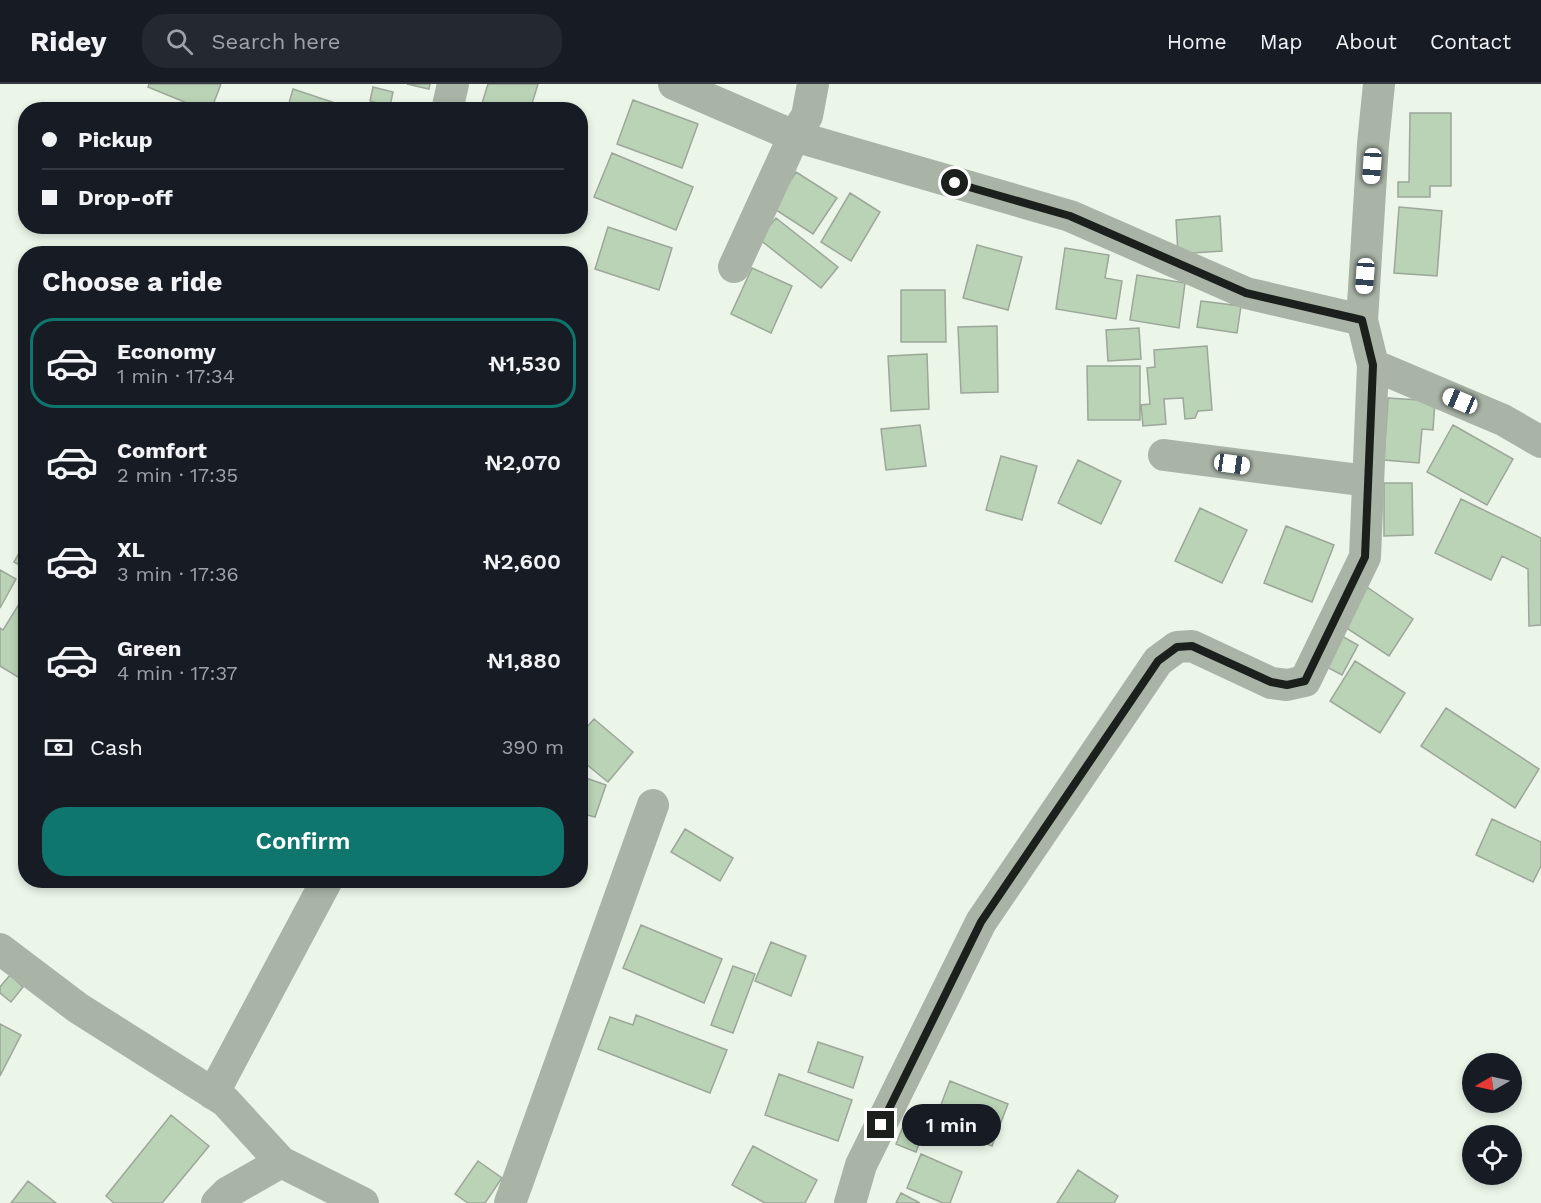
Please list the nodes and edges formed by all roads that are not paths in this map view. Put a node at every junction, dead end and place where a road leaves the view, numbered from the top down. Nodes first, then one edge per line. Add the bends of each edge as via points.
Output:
1 (453, 84) edge
2 (674, 84) edge
3 (813, 84) edge
4 (1379, 84) edge
5 (449, 102) edge
6 (794, 136) junction
7 (734, 267) dead end
8 (1362, 320) junction
9 (1373, 365) junction
10 (1541, 442) edge
11 (1164, 455) dead end
12 (1368, 481) junction
13 (653, 805) dead end
14 (323, 888) edge
15 (0, 949) edge
16 (213, 1094) junction
17 (281, 1162) junction
18 (217, 1203) edge
19 (363, 1203) edge
20 (510, 1203) edge
21 (850, 1203) edge

1 - 5 street
2 - 6 street
3 - 6 street via 807,116
4 - 8 street
6 - 7 street
6 - 8 street via 1070,216 1246,293
8 - 9 street
9 - 10 street via 1503,420
9 - 12 street
11 - 12 street
12 - 21 street via 1365,557 1305,681 1287,685 1271,682 1192,646 1177,647 1158,661 981,922 861,1165
13 - 20 street
14 - 16 street
15 - 16 street via 78,1008
16 - 17 street via 225,1101
17 - 18 street via 227,1193
17 - 19 street

